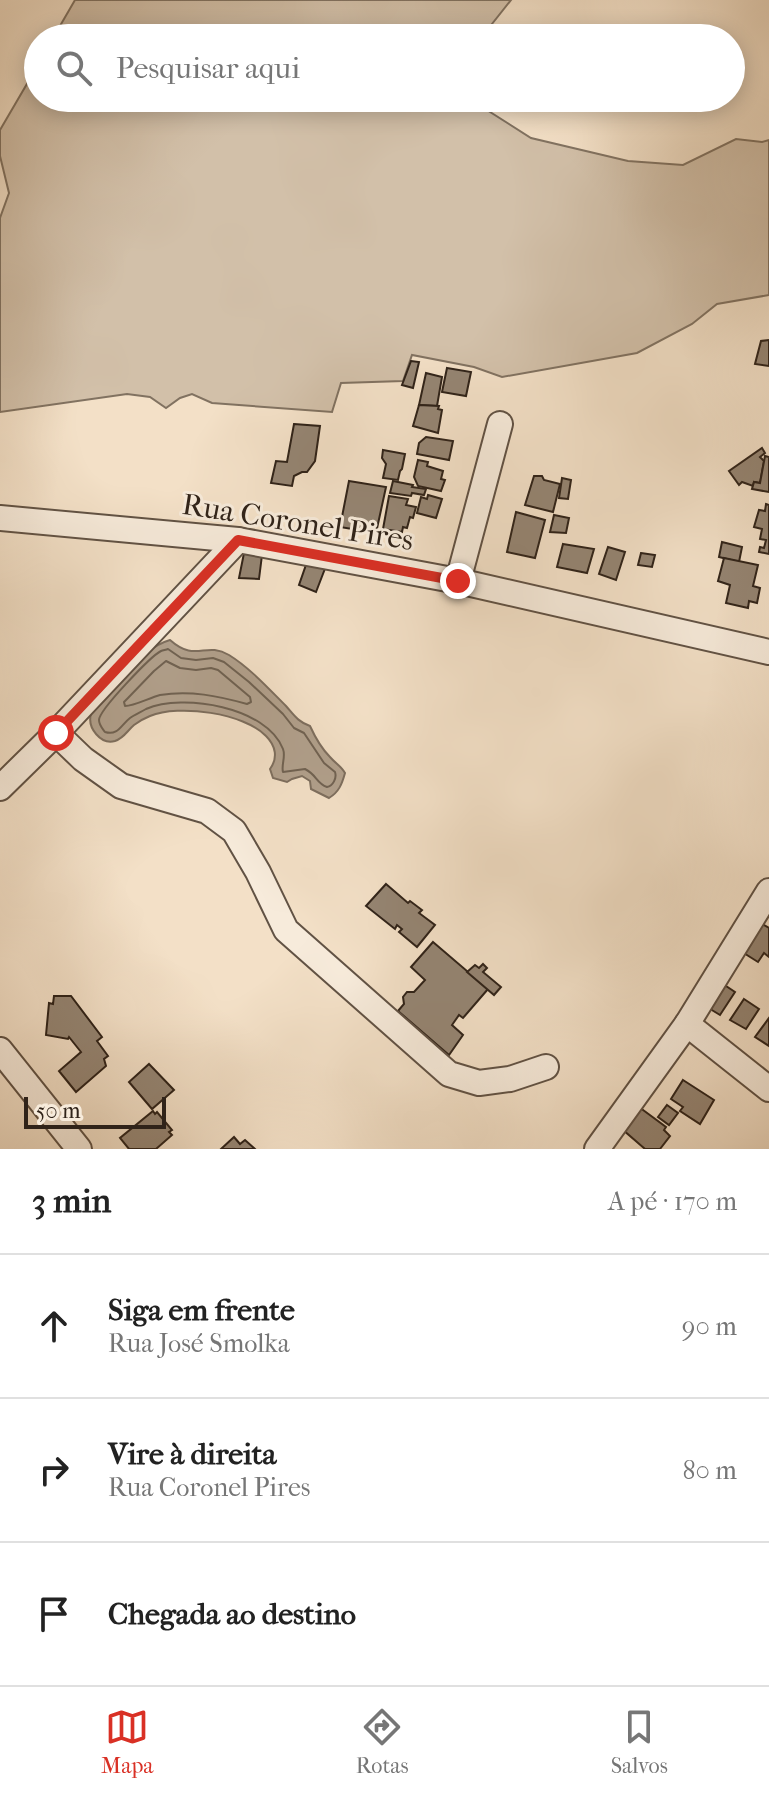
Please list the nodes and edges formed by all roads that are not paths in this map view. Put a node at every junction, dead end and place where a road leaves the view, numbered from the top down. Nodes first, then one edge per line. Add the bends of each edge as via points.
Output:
1 (500, 424) dead end
2 (0, 518) edge
3 (238, 540) junction
4 (458, 581) junction
5 (769, 652) edge
6 (56, 733) junction
7 (0, 788) edge
8 (769, 891) edge
9 (687, 1024) junction
10 (0, 1050) edge
11 (546, 1067) dead end
12 (769, 1089) edge
13 (79, 1149) edge
14 (597, 1149) edge

1 - 4 street
2 - 3 street, Rua Coronel Pires
3 - 4 street, Rua Coronel Pires
3 - 6 street
4 - 5 street, Rua Coronel Pires
6 - 7 street
6 - 11 street via 121,786 207,811 234,831 286,930 449,1074 479,1083
8 - 9 street
9 - 12 street
9 - 14 street
10 - 13 street

